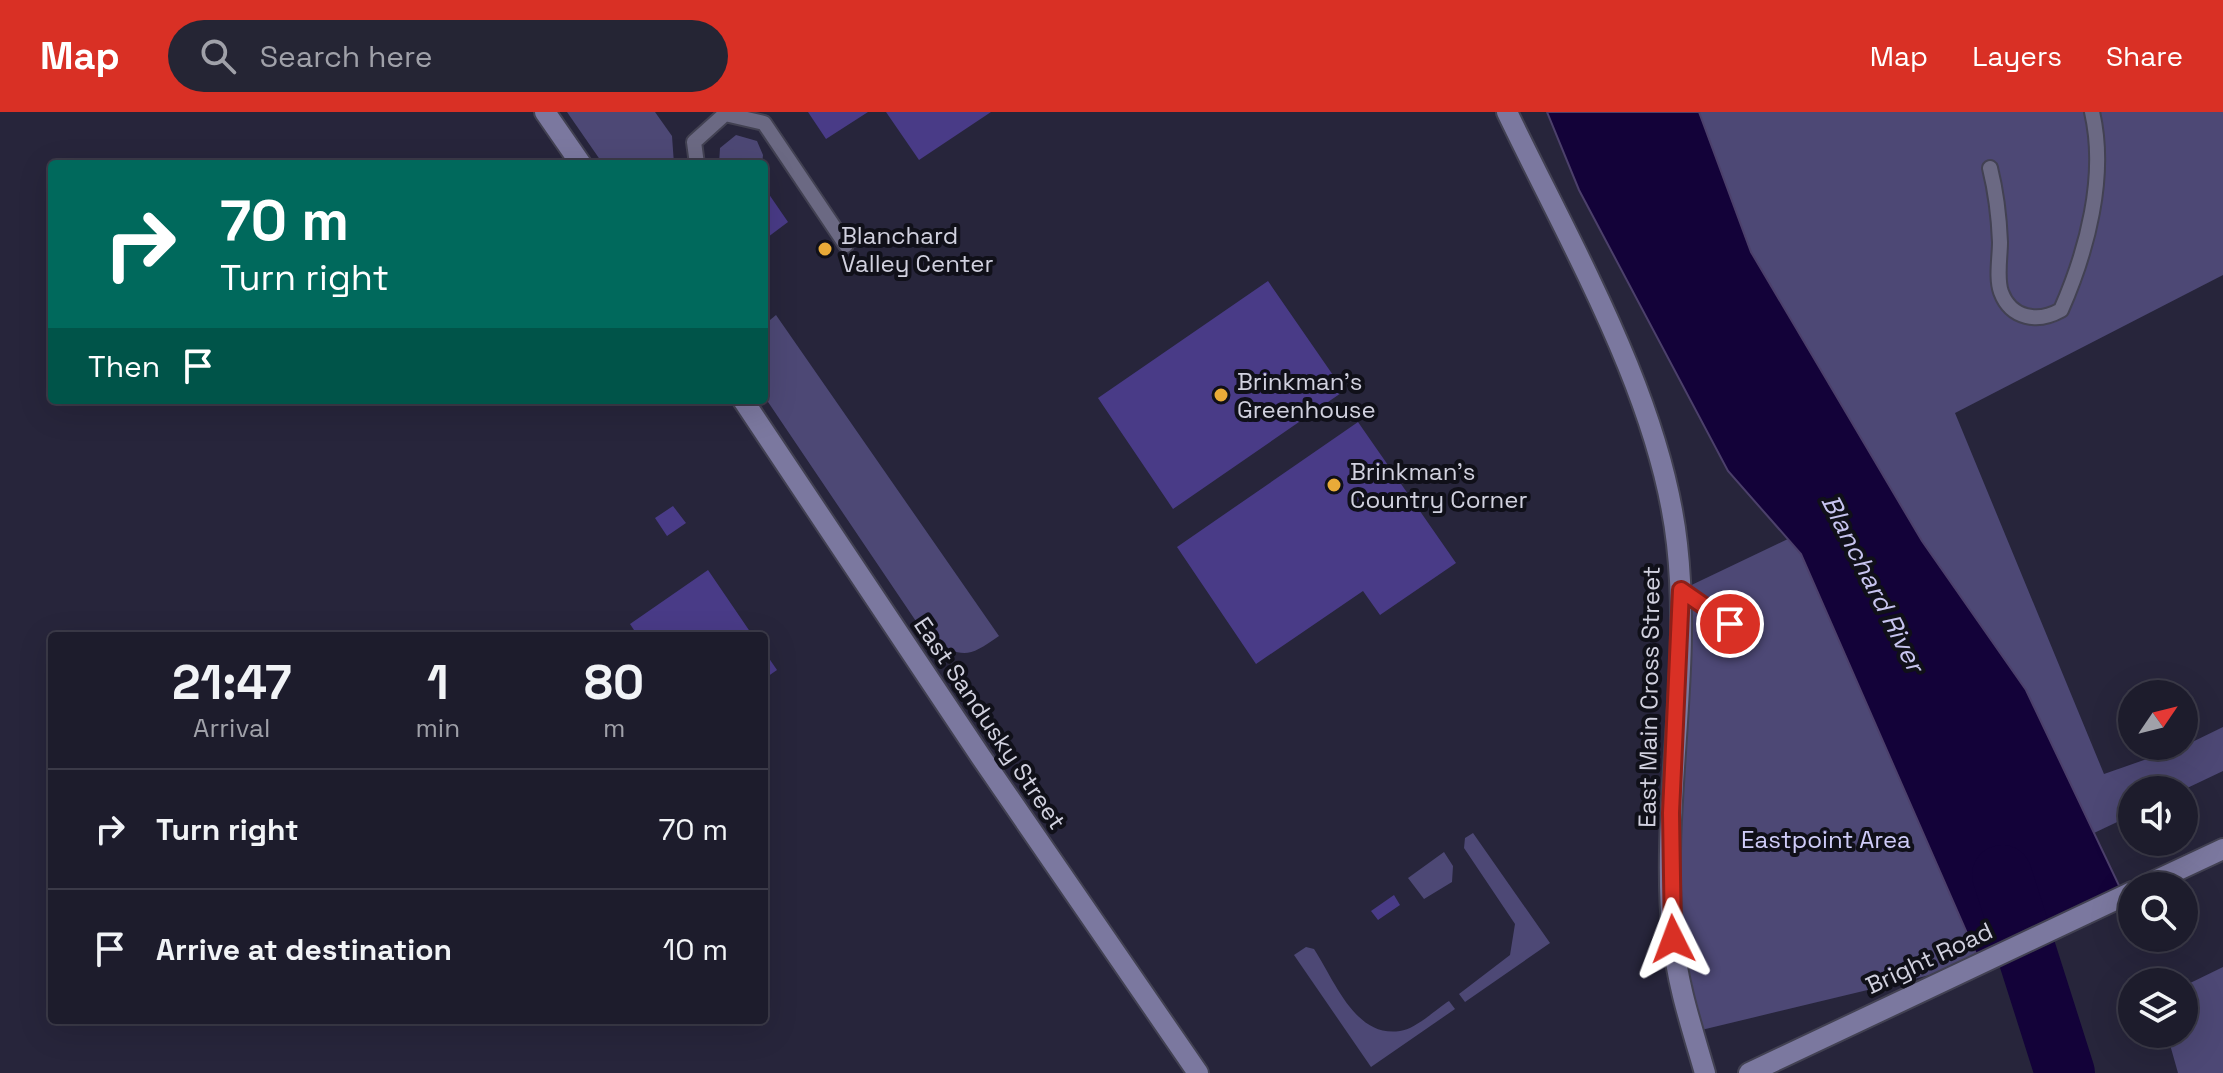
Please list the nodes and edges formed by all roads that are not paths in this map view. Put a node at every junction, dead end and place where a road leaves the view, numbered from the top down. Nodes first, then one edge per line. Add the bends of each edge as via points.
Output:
1 (545, 112) edge
2 (1507, 112) edge
3 (2092, 112) edge
4 (578, 160) edge
5 (696, 160) edge
6 (1990, 168) dead end
7 (846, 245) dead end
8 (746, 404) edge
9 (1681, 590) junction
10 (1751, 638) dead end
11 (2218, 851) edge
12 (2174, 872) edge
13 (2118, 899) edge
14 (1198, 1073) edge
15 (1705, 1073) edge
16 (1749, 1073) edge

1 - 4 main road
2 - 9 main road, East Main Cross Street via 1640,399 1669,493
3 - 6 lane via 2099,139 2091,225 2061,310 2048,318 2012,311 2000,290 2000,239
5 - 7 lane via 694,142 725,114 764,123
8 - 14 main road, East Sandusky Street
9 - 10 lane
9 - 15 main road, East Main Cross Street via 1670,888 1680,989
11 - 12 main road
13 - 16 main road, Bright Road

